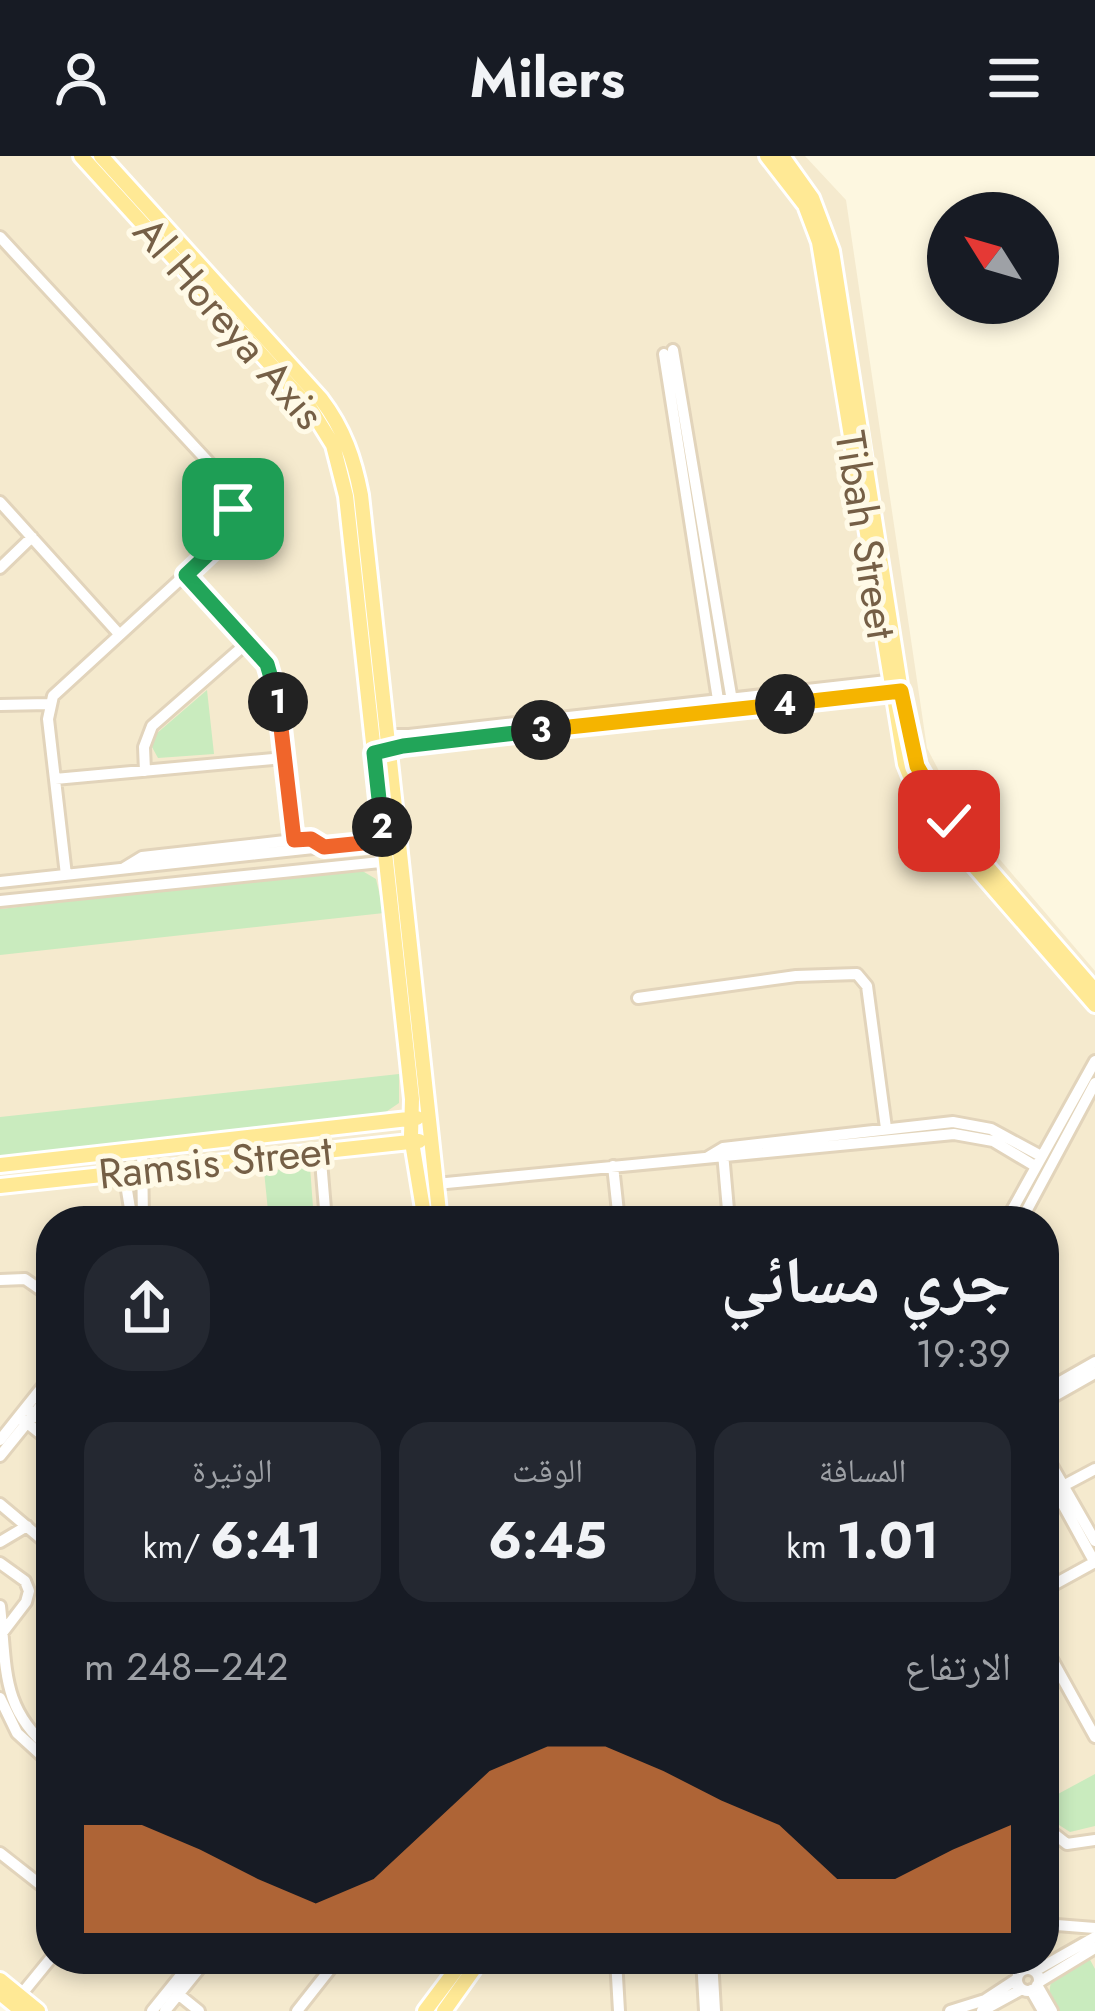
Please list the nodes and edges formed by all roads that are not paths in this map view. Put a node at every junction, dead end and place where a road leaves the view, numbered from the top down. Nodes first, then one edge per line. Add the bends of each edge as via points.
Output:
1 (82, 156) edge
2 (101, 156) edge
3 (767, 156) edge
4 (782, 156) edge
5 (0, 238) edge
6 (669, 352) dead end
7 (843, 352) junction
8 (0, 502) edge
9 (32, 537) junction
10 (0, 568) edge
11 (186, 575) junction
12 (119, 634) junction
13 (248, 642) junction
14 (894, 686) junction
15 (49, 704) junction
16 (0, 705) edge
17 (726, 705) junction
18 (380, 743) junction
19 (284, 758) junction
20 (146, 771) junction
21 (55, 779) junction
22 (294, 840) junction
23 (390, 840) junction
24 (324, 847) junction
25 (393, 861) junction
26 (124, 868) junction
27 (66, 875) junction
28 (3, 880) edge
29 (81, 892) junction
30 (57, 895) junction
31 (0, 901) edge
32 (1095, 991) edge
33 (638, 998) dead end
34 (1095, 1006) edge
35 (1095, 1061) edge
36 (1095, 1083) edge
37 (420, 1118) junction
38 (886, 1128) junction
39 (431, 1140) junction
40 (412, 1142) junction
41 (142, 1150) junction
42 (112, 1153) junction
43 (723, 1153) junction
44 (321, 1161) dead end
45 (1038, 1161) junction
46 (0, 1165) edge
47 (613, 1166) junction
48 (140, 1169) junction
49 (123, 1172) junction
50 (436, 1184) junction
51 (0, 1186) edge
52 (129, 1206) edge
53 (142, 1206) edge
54 (325, 1206) edge
55 (430, 1206) edge
56 (433, 1206) edge
57 (617, 1206) edge
58 (728, 1206) edge
59 (1014, 1206) edge
60 (1029, 1206) edge
61 (0, 1280) edge
62 (36, 1287) edge
63 (1095, 1362) edge
64 (1095, 1373) edge
65 (1059, 1382) edge
66 (1059, 1393) edge
67 (36, 1399) edge
68 (36, 1406) edge
69 (26, 1415) junction
70 (36, 1420) edge
71 (36, 1426) edge
72 (0, 1440) edge
73 (0, 1456) edge
74 (1095, 1469) edge
75 (1059, 1478) edge
76 (1064, 1486) junction
77 (1059, 1497) edge
78 (0, 1504) edge
79 (28, 1526) junction
80 (36, 1533) edge
81 (1095, 1541) edge
82 (0, 1542) edge
83 (1095, 1562) edge
84 (0, 1563) edge
85 (1059, 1582) edge
86 (0, 1606) edge
87 (3, 1632) junction
88 (1059, 1672) edge
89 (0, 1698) edge
90 (36, 1737) edge
91 (1095, 1737) edge
92 (36, 1750) edge
93 (1059, 1838) edge
94 (1095, 1840) edge
95 (0, 1853) edge
96 (36, 1881) edge
97 (1059, 1926) edge
98 (1095, 1932) edge
99 (1095, 1948) edge
100 (1059, 1956) edge
101 (1059, 1964) edge
102 (38, 1974) edge
103 (182, 1974) edge
104 (195, 1974) edge
105 (326, 1974) edge
106 (452, 1974) edge
107 (471, 1974) edge
108 (617, 1974) edge
109 (703, 1974) edge
110 (713, 1974) edge
111 (1028, 1977) edge
112 (0, 1980) edge
113 (0, 1993) edge
114 (178, 1994) junction
115 (14, 2004) edge
116 (449, 2009) edge
117 (38, 2011) edge
118 (152, 2011) edge
119 (165, 2011) edge
120 (199, 2011) edge
121 (297, 2011) edge
122 (424, 2011) edge
123 (619, 2011) edge
124 (705, 2011) edge
125 (715, 2011) edge
126 (950, 2011) edge
127 (982, 2011) edge
128 (1042, 2011) edge
129 (1052, 2011) edge

1 - 18 main road, Al Horeya Axis via 330,437 346,496
2 - 18 main road, Al Horeya Axis via 343,432 361,495
3 - 7 main road, Tibah Street via 813,223
4 - 7 main road, Tibah Street via 826,228
5 - 11 street via 227,488 228,532
6 - 17 street
7 - 14 main road, Tibah Street
8 - 9 street
9 - 10 street
9 - 12 street
11 - 12 street
11 - 13 street
12 - 15 street
13 - 19 street via 274,682
13 - 20 street via 152,726
14 - 17 street
14 - 32 main road, Tibah Street via 932,795
14 - 34 main road, Tibah Street via 905,764 924,804
15 - 16 street
15 - 21 street
17 - 18 street
18 - 23 main road, Al Horeya Axis
19 - 20 street
19 - 22 street
20 - 21 street
21 - 27 street
22 - 24 street
22 - 26 street via 142,857
23 - 24 street
23 - 25 main road, Al Horeya Axis
24 - 26 street
25 - 29 street
25 - 37 main road, Al Horeya Axis
26 - 27 street
27 - 28 street
27 - 29 street
27 - 30 street
29 - 30 street
30 - 31 street
33 - 38 street via 857,974 867,986
35 - 45 street
36 - 60 street
37 - 39 main road, Al Horeya Axis
37 - 40 main road, Al Horeya Axis
37 - 41 main road, Ramsis Street
38 - 43 street
38 - 45 street via 966,1123 1003,1134
39 - 40 main road, Ramsis Street
39 - 50 main road, Al Horeya Axis
40 - 48 main road, Ramsis Street
40 - 55 main road, Al Horeya Axis
41 - 42 main road, Ramsis Street
41 - 48 street
42 - 46 main road, Ramsis Street
42 - 49 street
43 - 45 street via 954,1134
43 - 47 street
43 - 58 street
44 - 54 street
45 - 59 street
47 - 50 street
47 - 57 street
48 - 49 main road, Ramsis Street
48 - 53 street
49 - 51 main road, Ramsis Street
49 - 52 street
50 - 56 main road, Al Horeya Axis
61 - 62 street
63 - 65 street
64 - 66 street
67 - 69 street
68 - 69 street
69 - 70 street
69 - 71 street
69 - 72 street
69 - 73 street
74 - 76 street
75 - 76 street
76 - 81 street
77 - 83 street
78 - 79 street
79 - 80 street
79 - 82 street
83 - 85 street
84 - 87 street via 29,1591
86 - 87 street
87 - 90 street via 13,1708
88 - 91 street
89 - 92 street
93 - 94 street
95 - 96 street
97 - 98 street
98 - 100 street
99 - 101 street
102 - 115 street
103 - 118 street
104 - 114 street
105 - 121 street
106 - 122 main road
107 - 116 main road
108 - 123 street
109 - 124 street
110 - 125 street
111 - 126 street
111 - 127 street
111 - 128 street
111 - 129 street
112 - 115 main road
113 - 115 main road
114 - 119 street
114 - 120 street
115 - 117 main road

